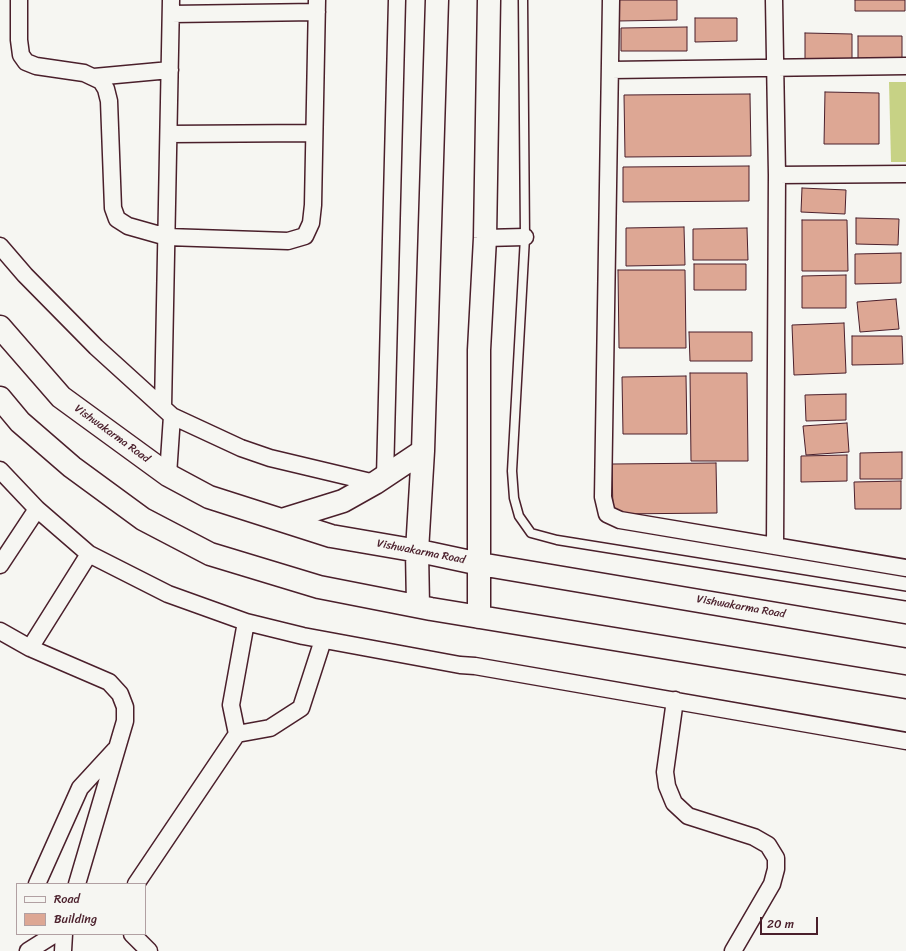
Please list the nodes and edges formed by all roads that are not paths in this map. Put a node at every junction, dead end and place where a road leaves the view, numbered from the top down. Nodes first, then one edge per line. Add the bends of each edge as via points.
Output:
1 (19, 0) edge
2 (397, 0) edge
3 (437, 0) edge
4 (489, 0) edge
5 (523, 0) edge
6 (611, 0) edge
7 (774, 0) edge
8 (317, 6) edge
9 (171, 7) edge
10 (906, 66) edge
11 (775, 68) junction
12 (170, 70) junction
13 (611, 70) junction
14 (94, 77) junction
15 (314, 133) junction
16 (169, 134) junction
17 (906, 174) edge
18 (777, 175) junction
19 (525, 236) junction
20 (167, 237) junction
21 (485, 238) junction
22 (0, 246) edge
23 (0, 327) edge
24 (0, 398) edge
25 (167, 412) junction
26 (423, 451) junction
27 (0, 470) edge
28 (168, 475) junction
29 (380, 480) junction
30 (37, 509) junction
31 (282, 520) junction
32 (775, 546) junction
33 (417, 551) junction
34 (89, 554) junction
35 (480, 564) junction
36 (0, 565) edge
37 (906, 568) edge
38 (906, 596) edge
39 (418, 606) junction
40 (479, 617) junction
41 (246, 622) junction
42 (0, 631) edge
43 (906, 636) edge
44 (323, 640) junction
45 (30, 648) junction
46 (906, 687) edge
47 (675, 700) junction
48 (237, 734) junction
49 (906, 741) edge
50 (118, 747) junction
51 (37, 883) edge
52 (77, 883) edge
53 (137, 883) edge
54 (53, 935) edge
55 (64, 935) edge
56 (133, 935) edge
57 (28, 951) edge
58 (63, 951) edge
59 (149, 951) edge
60 (733, 951) edge

1 - 14 street via 19,40 21,55 26,62
2 - 29 street
3 - 26 street
4 - 21 street
5 - 19 lane
6 - 13 street
7 - 11 street
8 - 9 street
8 - 15 street
9 - 12 street
10 - 11 street
11 - 13 street
11 - 18 street
12 - 14 street
12 - 16 street
13 - 32 street via 603,497 607,514 620,520
14 - 20 street via 106,90 109,101 113,208 117,219 128,226
15 - 16 street
15 - 20 street via 313,205 311,223 305,236 288,241
16 - 20 street
17 - 18 street
18 - 32 street
19 - 21 street
19 - 38 lane via 512,471 514,498 519,516 531,533 557,540
20 - 25 street
21 - 35 street via 479,350
22 - 25 street via 96,347
23 - 28 street, Vishwakarma Road via 61,397
24 - 39 street via 20,422 72,467 143,519 210,554 319,588
25 - 28 street
25 - 29 street via 241,448 270,458
26 - 29 street
26 - 33 street
27 - 30 street
28 - 31 street, Vishwakarma Road via 209,496
29 - 31 street via 343,502
30 - 34 street
30 - 36 street
31 - 33 street, Vishwakarma Road via 331,536
32 - 37 street
33 - 35 street, Vishwakarma Road
33 - 39 street
34 - 41 street via 168,594
34 - 45 street
35 - 40 street
35 - 43 street, Vishwakarma Road
39 - 40 street
40 - 46 street
41 - 44 street
41 - 48 street via 231,706
42 - 45 street
44 - 47 street
44 - 48 street via 301,708 270,728
45 - 50 street via 110,682 120,694 125,707 125,722
47 - 49 street
47 - 60 street via 666,772 667,786 674,803 688,816 754,836 768,845 776,858 772,884
48 - 53 street
50 - 51 street via 80,788
50 - 52 street
54 - 57 street
55 - 58 street
56 - 59 street

